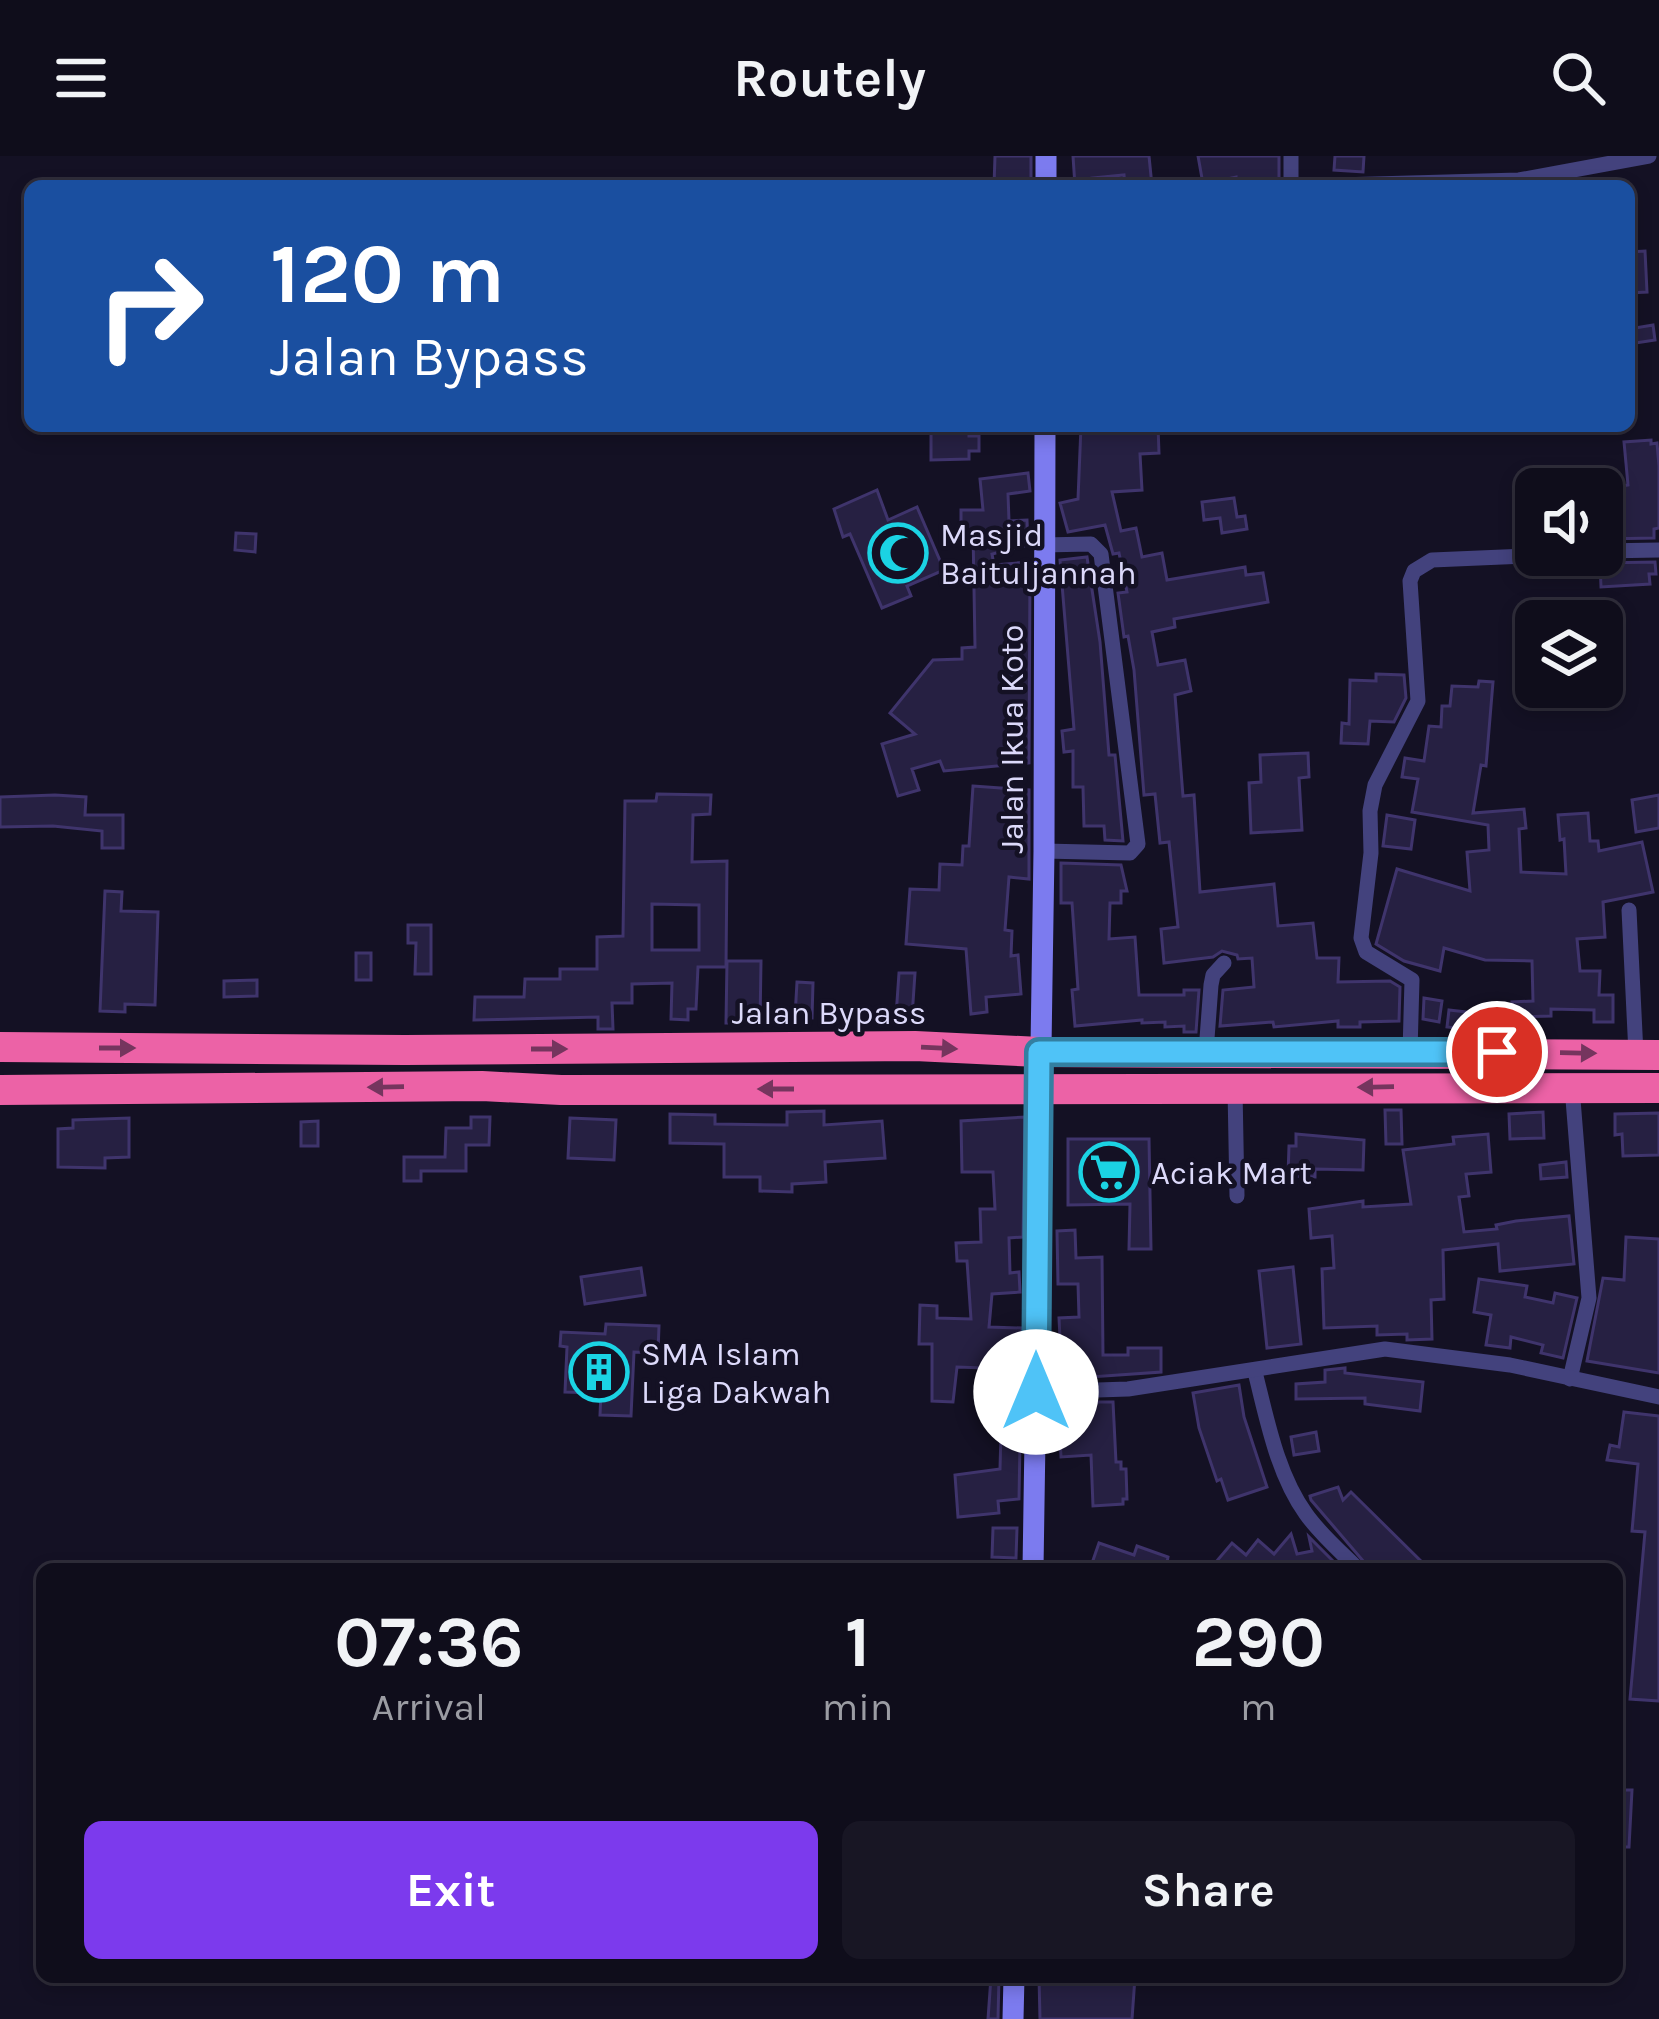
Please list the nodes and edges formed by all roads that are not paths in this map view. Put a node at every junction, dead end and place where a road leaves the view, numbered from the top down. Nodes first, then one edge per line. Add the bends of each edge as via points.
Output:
1 (1649, 156) edge
2 (1524, 180) edge
3 (1045, 432) edge
4 (1042, 545) junction
5 (1659, 550) edge
6 (1623, 551) edge
7 (1515, 556) edge
8 (1044, 851) junction
9 (1629, 910) dead end
10 (1224, 963) dead end
11 (0, 1047) edge
12 (484, 1048) junction
13 (1039, 1052) junction
14 (1206, 1052) junction
15 (1410, 1052) junction
16 (1648, 1054) edge
17 (482, 1086) junction
18 (1572, 1087) junction
19 (1040, 1088) junction
20 (1659, 1088) edge
21 (0, 1090) edge
22 (1235, 1090) junction
23 (1237, 1196) dead end
24 (1256, 1372) junction
25 (1570, 1379) junction
26 (1036, 1392) junction
27 (1659, 1397) edge
28 (1033, 1563) edge
29 (1352, 1563) edge
30 (1014, 1983) edge
31 (1013, 2019) edge

1 - 2 street
3 - 4 street, Jalan Ikua Koto
4 - 8 street, Jalan Ikua Koto
4 - 8 street via 1091,544 1101,554 1138,844 1130,853
5 - 6 street
7 - 15 street via 1432,560 1410,581 1418,701 1376,785 1361,938 1366,952 1412,980
8 - 13 street, Jalan Ikua Koto
9 - 16 street
10 - 14 street via 1213,975
11 -> 12 highway, Jalan Bypass
12 -> 13 highway, Jalan Bypass
12 - 17 highway
13 - 14 highway, Jalan Bypass
13 - 19 street, Jalan Ikua Koto
14 - 15 highway, Jalan Bypass
15 -> 16 highway, Jalan Bypass
19 -> 17 highway
17 -> 21 highway
18 - 20 highway
18 -> 22 highway
18 - 25 street via 1589,1298
19 - 22 highway
19 - 26 street, Jalan Ikua Koto
22 - 23 street
24 - 25 street via 1385,1349
24 - 26 street
24 - 29 street via 1289,1483 1306,1515
25 - 27 street
26 - 28 street, Jalan Ikua Koto
30 - 31 street

